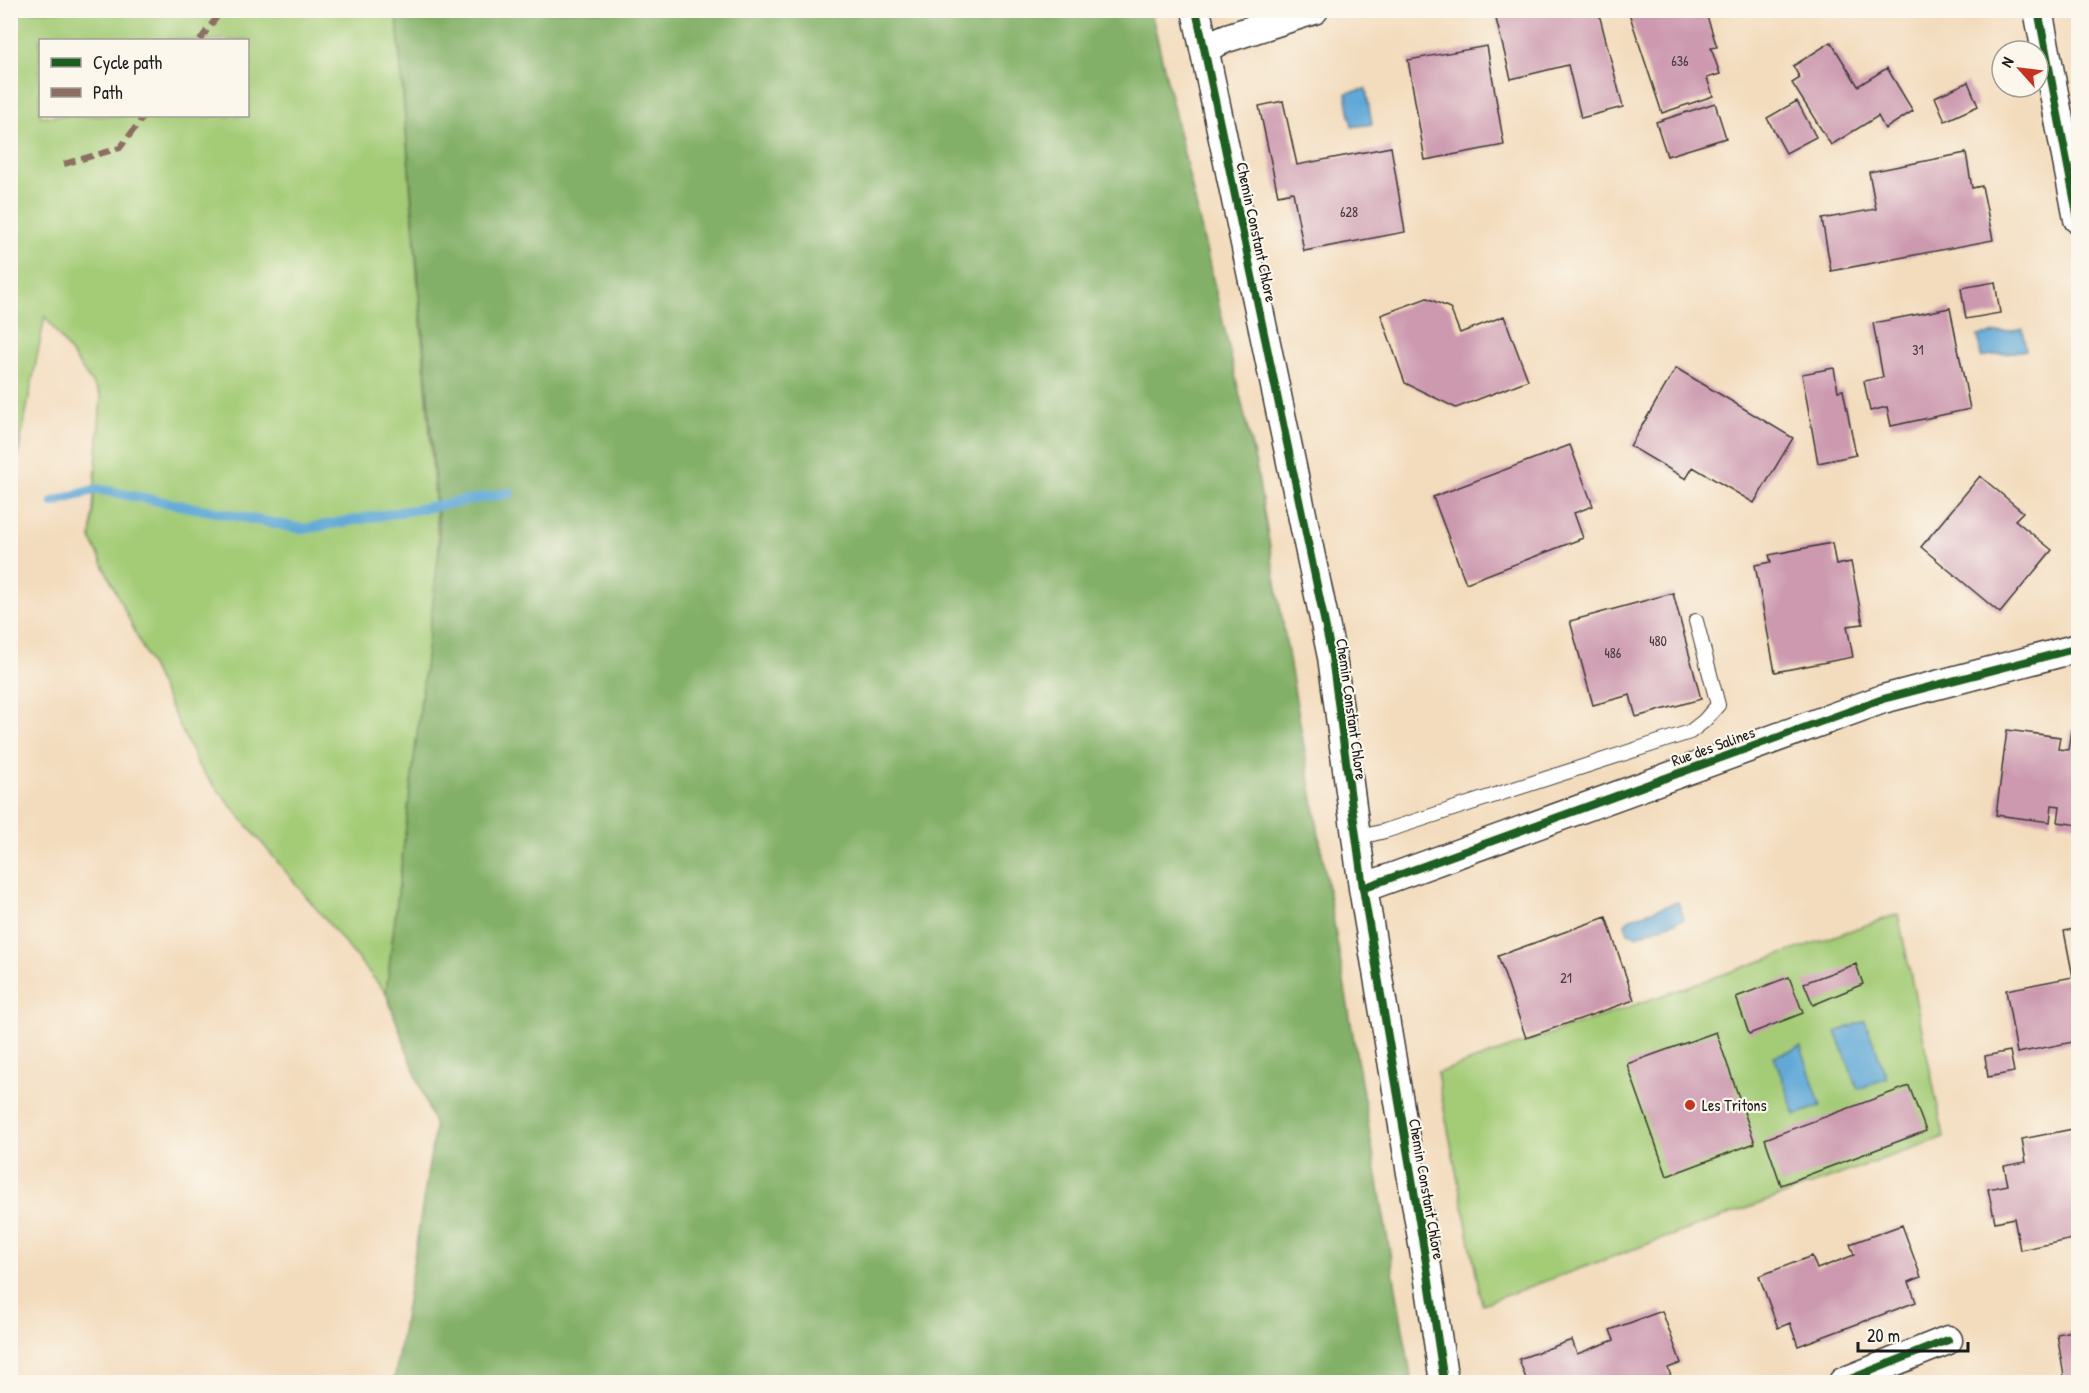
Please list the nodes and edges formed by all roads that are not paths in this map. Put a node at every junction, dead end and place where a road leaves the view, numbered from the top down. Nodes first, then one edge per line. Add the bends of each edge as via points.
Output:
1 (1196, 10) edge
2 (1314, 10) edge
3 (2038, 10) edge
4 (1204, 48) junction
5 (2079, 219) edge
6 (1696, 621) dead end
7 (2079, 648) edge
8 (1356, 838) junction
9 (1363, 888) junction
10 (1948, 1340) dead end
11 (1444, 1383) edge
12 (1843, 1383) edge

1 - 4 street, Chemin Constant Chlore
2 - 4 street
3 - 5 street
4 - 8 street, Chemin Constant Chlore via 1332,657
6 - 8 lane via 1718,705 1690,732
7 - 9 street, Rue des Salines via 1883,699
8 - 9 street, Chemin Constant Chlore
9 - 11 street, Chemin Constant Chlore
10 - 12 street

